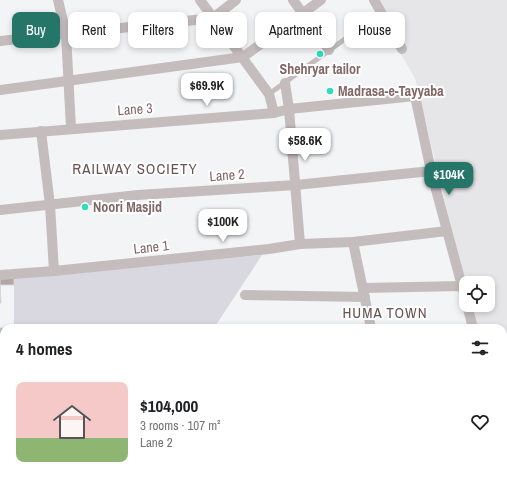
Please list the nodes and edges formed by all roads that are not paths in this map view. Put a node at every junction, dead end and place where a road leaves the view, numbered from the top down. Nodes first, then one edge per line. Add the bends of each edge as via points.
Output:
1 (58, 0) edge
2 (200, 0) edge
3 (236, 0) edge
4 (294, 0) edge
5 (321, 0) edge
6 (374, 0) edge
7 (209, 12) edge
8 (221, 12) edge
9 (302, 12) edge
10 (304, 12) edge
11 (196, 20) edge
12 (66, 34) junction
13 (344, 39) edge
14 (0, 41) edge
15 (236, 48) edge
16 (256, 48) edge
17 (402, 49) dead end
18 (329, 50) joint
19 (243, 58) junction
20 (68, 81) junction
21 (285, 83) junction
22 (0, 90) edge
23 (269, 94) junction
24 (289, 109) junction
25 (274, 113) junction
26 (71, 128) junction
27 (41, 131) junction
28 (0, 135) edge
29 (431, 171) junction
30 (296, 185) junction
31 (50, 205) junction
32 (0, 210) edge
33 (448, 231) junction
34 (353, 242) junction
35 (300, 244) junction
36 (54, 271) junction
37 (0, 275) edge
38 (459, 276) edge
39 (459, 286) edge
40 (364, 293) junction
41 (245, 294) dead end
42 (469, 312) edge
43 (370, 324) edge
44 (472, 324) edge

1 - 12 street
2 - 7 street
3 - 8 street
4 - 9 street
5 - 10 street
6 - 17 street
11 - 12 street
12 - 14 street
12 - 20 street
13 - 18 lane
15 - 19 street
16 - 19 street
18 - 21 lane
19 - 20 street
19 - 23 street
20 - 22 street
20 - 26 street
21 - 23 lane
21 - 24 street
23 - 25 street
24 - 25 street, Lane 3
24 - 29 street, Lane 3 via 415,96
24 - 30 street
25 - 26 street, Lane 3
26 - 27 street, Lane 3
27 - 28 street, Lane 3
27 - 31 street
29 - 30 street, Lane 2
29 - 33 street
30 - 31 street, Lane 2 via 138,195
30 - 35 street
31 - 32 street, Lane 2
31 - 36 street
33 - 34 street, Lane 1
33 - 38 street
34 - 35 street, Lane 1
34 - 40 street
35 - 36 street, Lane 1
36 - 37 street, Lane 1
39 - 40 street
40 - 41 street
40 - 43 street
42 - 44 street

